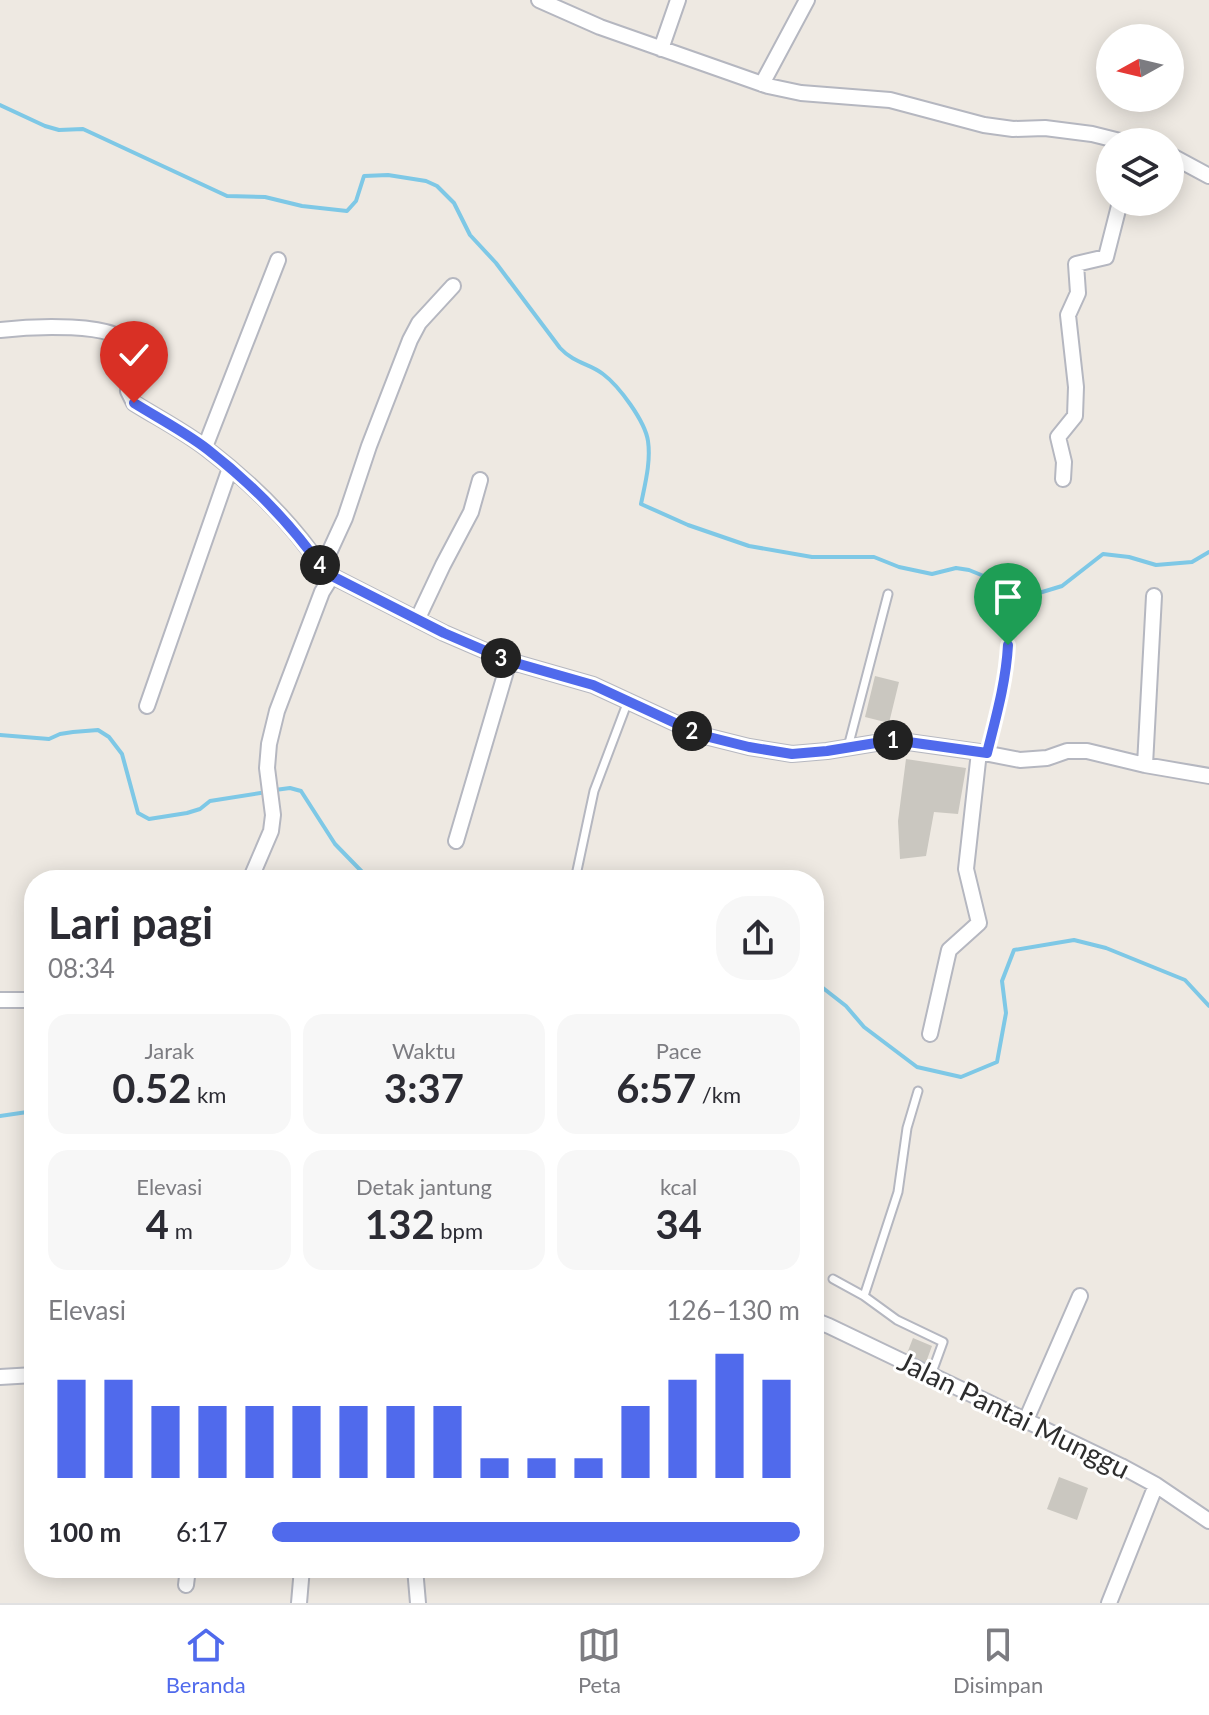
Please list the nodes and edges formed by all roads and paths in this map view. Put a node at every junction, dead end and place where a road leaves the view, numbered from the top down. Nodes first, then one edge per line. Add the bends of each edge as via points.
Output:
1 (539, 0) edge
2 (678, 0) edge
3 (807, 0) edge
4 (558, 4) edge
5 (661, 49) junction
6 (762, 84) junction
7 (1096, 135) edge
8 (1184, 163) edge
9 (1209, 176) edge
10 (1116, 216) edge
11 (278, 260) dead end
12 (453, 286) dead end
13 (0, 330) edge
14 (205, 447) junction
15 (230, 468) junction
16 (1063, 479) dead end
17 (480, 480) dead end
18 (327, 572) junction
19 (1007, 593) dead end
20 (888, 594) dead end
21 (1154, 596) dead end
22 (418, 618) junction
23 (509, 661) junction
24 (628, 701) junction
25 (147, 706) dead end
26 (848, 747) junction
27 (983, 752) junction
28 (1145, 765) junction
29 (1209, 776) edge
30 (456, 841) dead end
31 (254, 870) edge
32 (577, 870) edge
33 (0, 1000) edge
34 (24, 1000) edge
35 (930, 1034) dead end
36 (918, 1091) dead end
37 (833, 1279) dead end
38 (864, 1296) junction
39 (1080, 1296) dead end
40 (824, 1324) edge
41 (931, 1375) junction
42 (24, 1376) edge
43 (0, 1377) edge
44 (1026, 1420) junction
45 (1156, 1485) junction
46 (1209, 1521) edge
47 (187, 1578) edge
48 (301, 1578) edge
49 (416, 1578) edge
50 (186, 1585) dead end
51 (299, 1603) edge
52 (418, 1603) edge
53 (1109, 1603) edge

1 - 4 street
2 - 5 street
3 - 6 street
4 - 5 street via 573,16
5 - 6 street
6 - 7 street via 801,93 890,100 984,125
8 - 9 street
10 - 16 street via 1106,257 1076,264 1078,293 1068,315 1075,416 1058,437
11 - 14 street
12 - 18 street via 410,340
13 - 14 street via 58,326 122,336 131,348 128,391 134,403
14 - 15 street
15 - 18 street via 272,504
15 - 25 street
17 - 22 street via 471,512
18 - 22 street
18 - 31 street via 277,711 267,768 271,831
19 - 27 path via 1007,664 999,709
20 - 26 lane
21 - 28 street
22 - 23 street
23 - 24 street via 593,685
23 - 30 street
24 - 26 street via 701,735 749,747 792,754
24 - 32 lane via 594,791
26 - 27 street via 894,740
27 - 28 street via 1020,760 1087,751
27 - 35 street via 966,869 979,923 949,950
28 - 29 street
33 - 34 street
36 - 38 lane via 898,1192
37 - 38 lane
38 - 41 lane via 897,1320 943,1342
39 - 44 street
40 - 41 street, Jalan Pantai Munggu
41 - 44 street, Jalan Pantai Munggu
42 - 43 street
44 - 45 street, Jalan Pantai Munggu
45 - 46 street, Jalan Pantai Munggu
45 - 53 street
47 - 50 street
48 - 51 street
49 - 52 street

